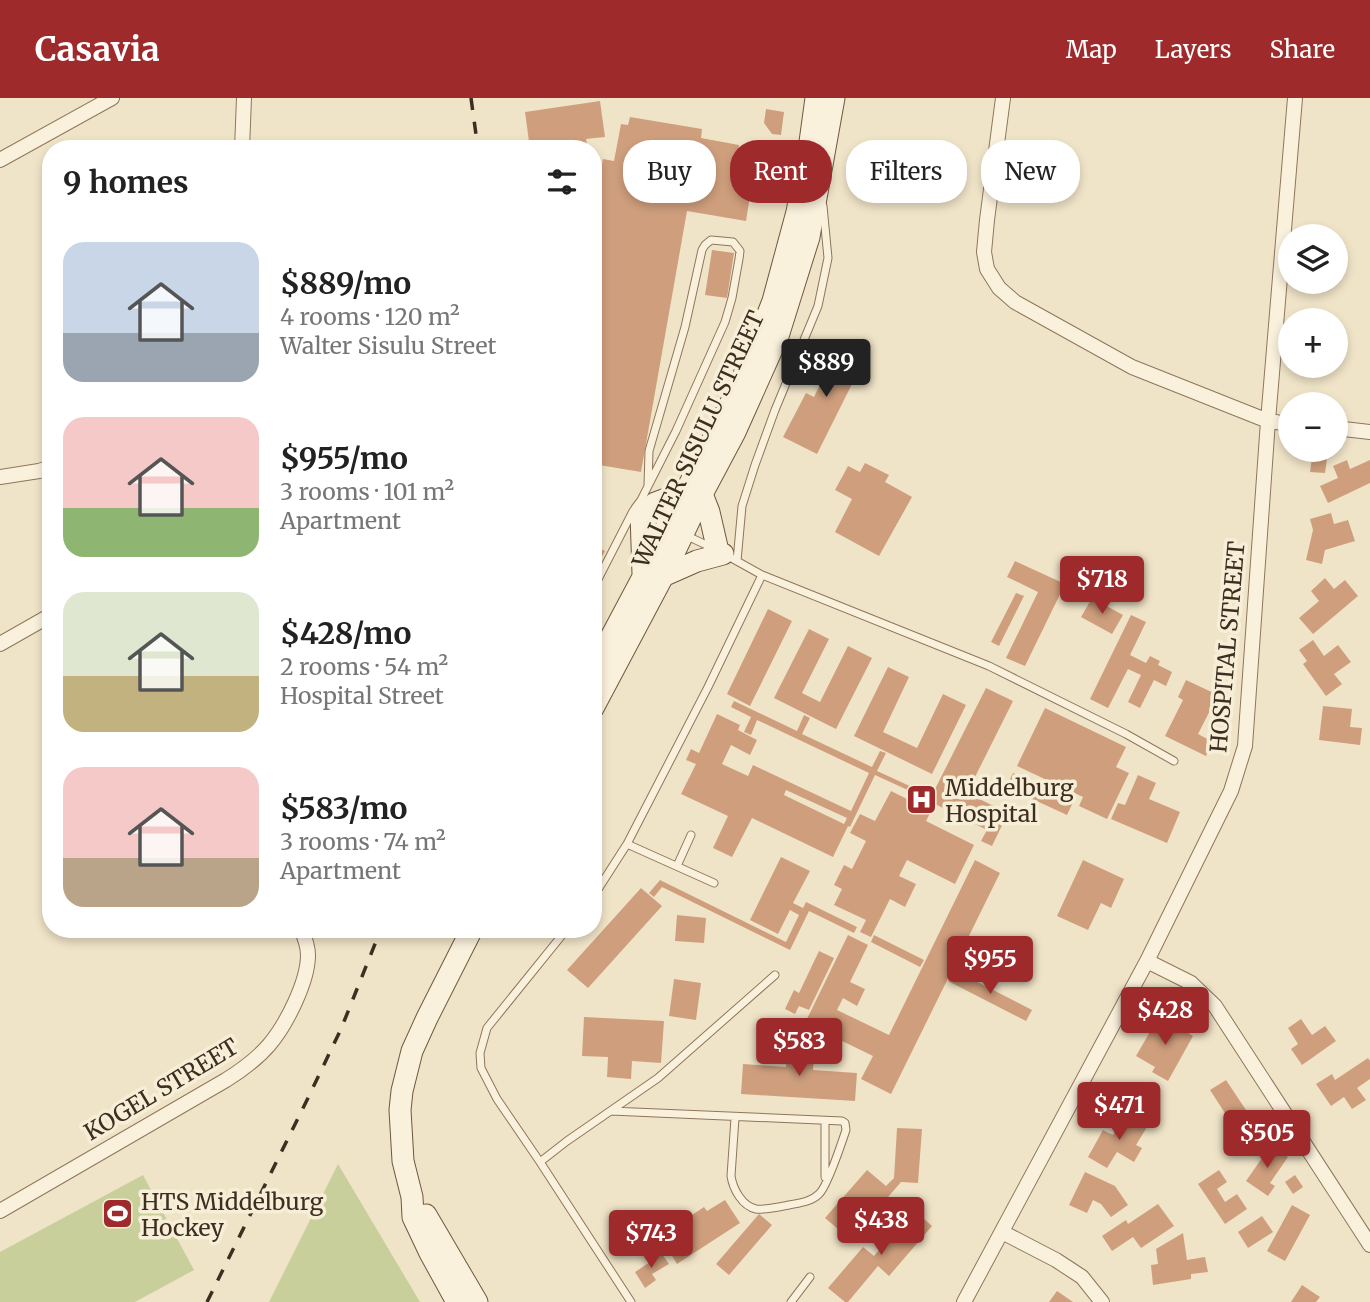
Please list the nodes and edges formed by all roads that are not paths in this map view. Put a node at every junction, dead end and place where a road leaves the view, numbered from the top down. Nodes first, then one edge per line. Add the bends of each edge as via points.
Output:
1 (112, 98) edge
2 (244, 98) edge
3 (816, 98) edge
4 (834, 98) edge
5 (1003, 98) edge
6 (1295, 98) edge
7 (242, 140) edge
8 (827, 140) edge
9 (0, 160) edge
10 (816, 203) edge
11 (822, 203) edge
12 (1268, 421) junction
13 (1278, 422) edge
14 (1348, 429) edge
15 (1370, 432) edge
16 (42, 470) edge
17 (0, 477) edge
18 (649, 486) junction
19 (694, 493) junction
20 (655, 521) junction
21 (726, 555) junction
22 (762, 575) junction
23 (653, 577) junction
24 (602, 579) edge
25 (42, 619) edge
26 (2, 638) edge
27 (602, 657) edge
28 (602, 688) edge
29 (1174, 761) dead end
30 (691, 835) dead end
31 (627, 844) junction
32 (677, 866) junction
33 (602, 883) edge
34 (714, 883) dead end
35 (304, 938) edge
36 (468, 938) edge
37 (560, 938) edge
38 (1147, 961) junction
39 (775, 975) dead end
40 (611, 1111) junction
41 (735, 1118) junction
42 (825, 1121) junction
43 (541, 1162) junction
44 (825, 1183) junction
45 (412, 1197) junction
46 (0, 1211) edge
47 (1002, 1232) junction
48 (1370, 1245) edge
49 (810, 1277) dead end
50 (457, 1302) edge
51 (477, 1302) edge
52 (631, 1302) edge
53 (791, 1302) edge
54 (964, 1302) edge
55 (1102, 1302) edge

1 - 9 street
2 - 7 street
3 - 19 main road, WALTER SISULU STREET via 797,212 773,301 704,459
4 - 8 main road, WALTER SISULU STREET
5 - 12 street via 984,252 987,269 999,288 1015,302 1132,367
6 - 12 street, HOSPITAL STREET
10 - 19 main road, WALTER SISULU STREET via 778,336 735,432
11 - 21 lane via 828,258 818,306 775,410
12 - 13 street
12 - 38 street, HOSPITAL STREET via 1245,746 1231,791
14 - 15 street
16 - 17 street
18 - 18 lane via 649,451 702,250 711,240 733,242 740,251 725,322
18 - 20 lane
19 - 20 main road, WALTER SISULU STREET
19 - 20 main road via 655,503
19 - 21 main road via 709,512
20 - 21 lane
20 - 23 main road, WALTER SISULU STREET
20 - 23 main road
20 - 24 lane
21 - 22 lane
21 - 23 main road
22 - 29 lane via 989,666
22 - 31 lane
23 - 27 main road, WALTER SISULU STREET
23 - 28 main road, WALTER SISULU STREET
25 - 26 street
30 - 32 lane
31 - 32 lane
31 - 33 lane
32 - 34 lane
35 - 46 street, KOGEL STREET via 305,973 292,1009 255,1059
36 - 45 main road via 422,1029 407,1071 400,1133
37 - 43 lane via 486,1028 480,1053 489,1085
38 - 47 street, HOSPITAL STREET
38 - 48 street via 1191,983 1215,1006
39 - 40 lane via 673,1065
40 - 41 lane
40 - 43 lane
41 - 42 lane
41 - 44 lane via 731,1176 738,1195 750,1206 811,1200
42 - 44 lane
42 - 44 lane via 842,1121 846,1126
43 - 52 lane
45 - 50 main road via 413,1217
45 - 51 main road
47 - 54 street, HOSPITAL STREET
47 - 55 street via 1082,1277
49 - 53 lane

